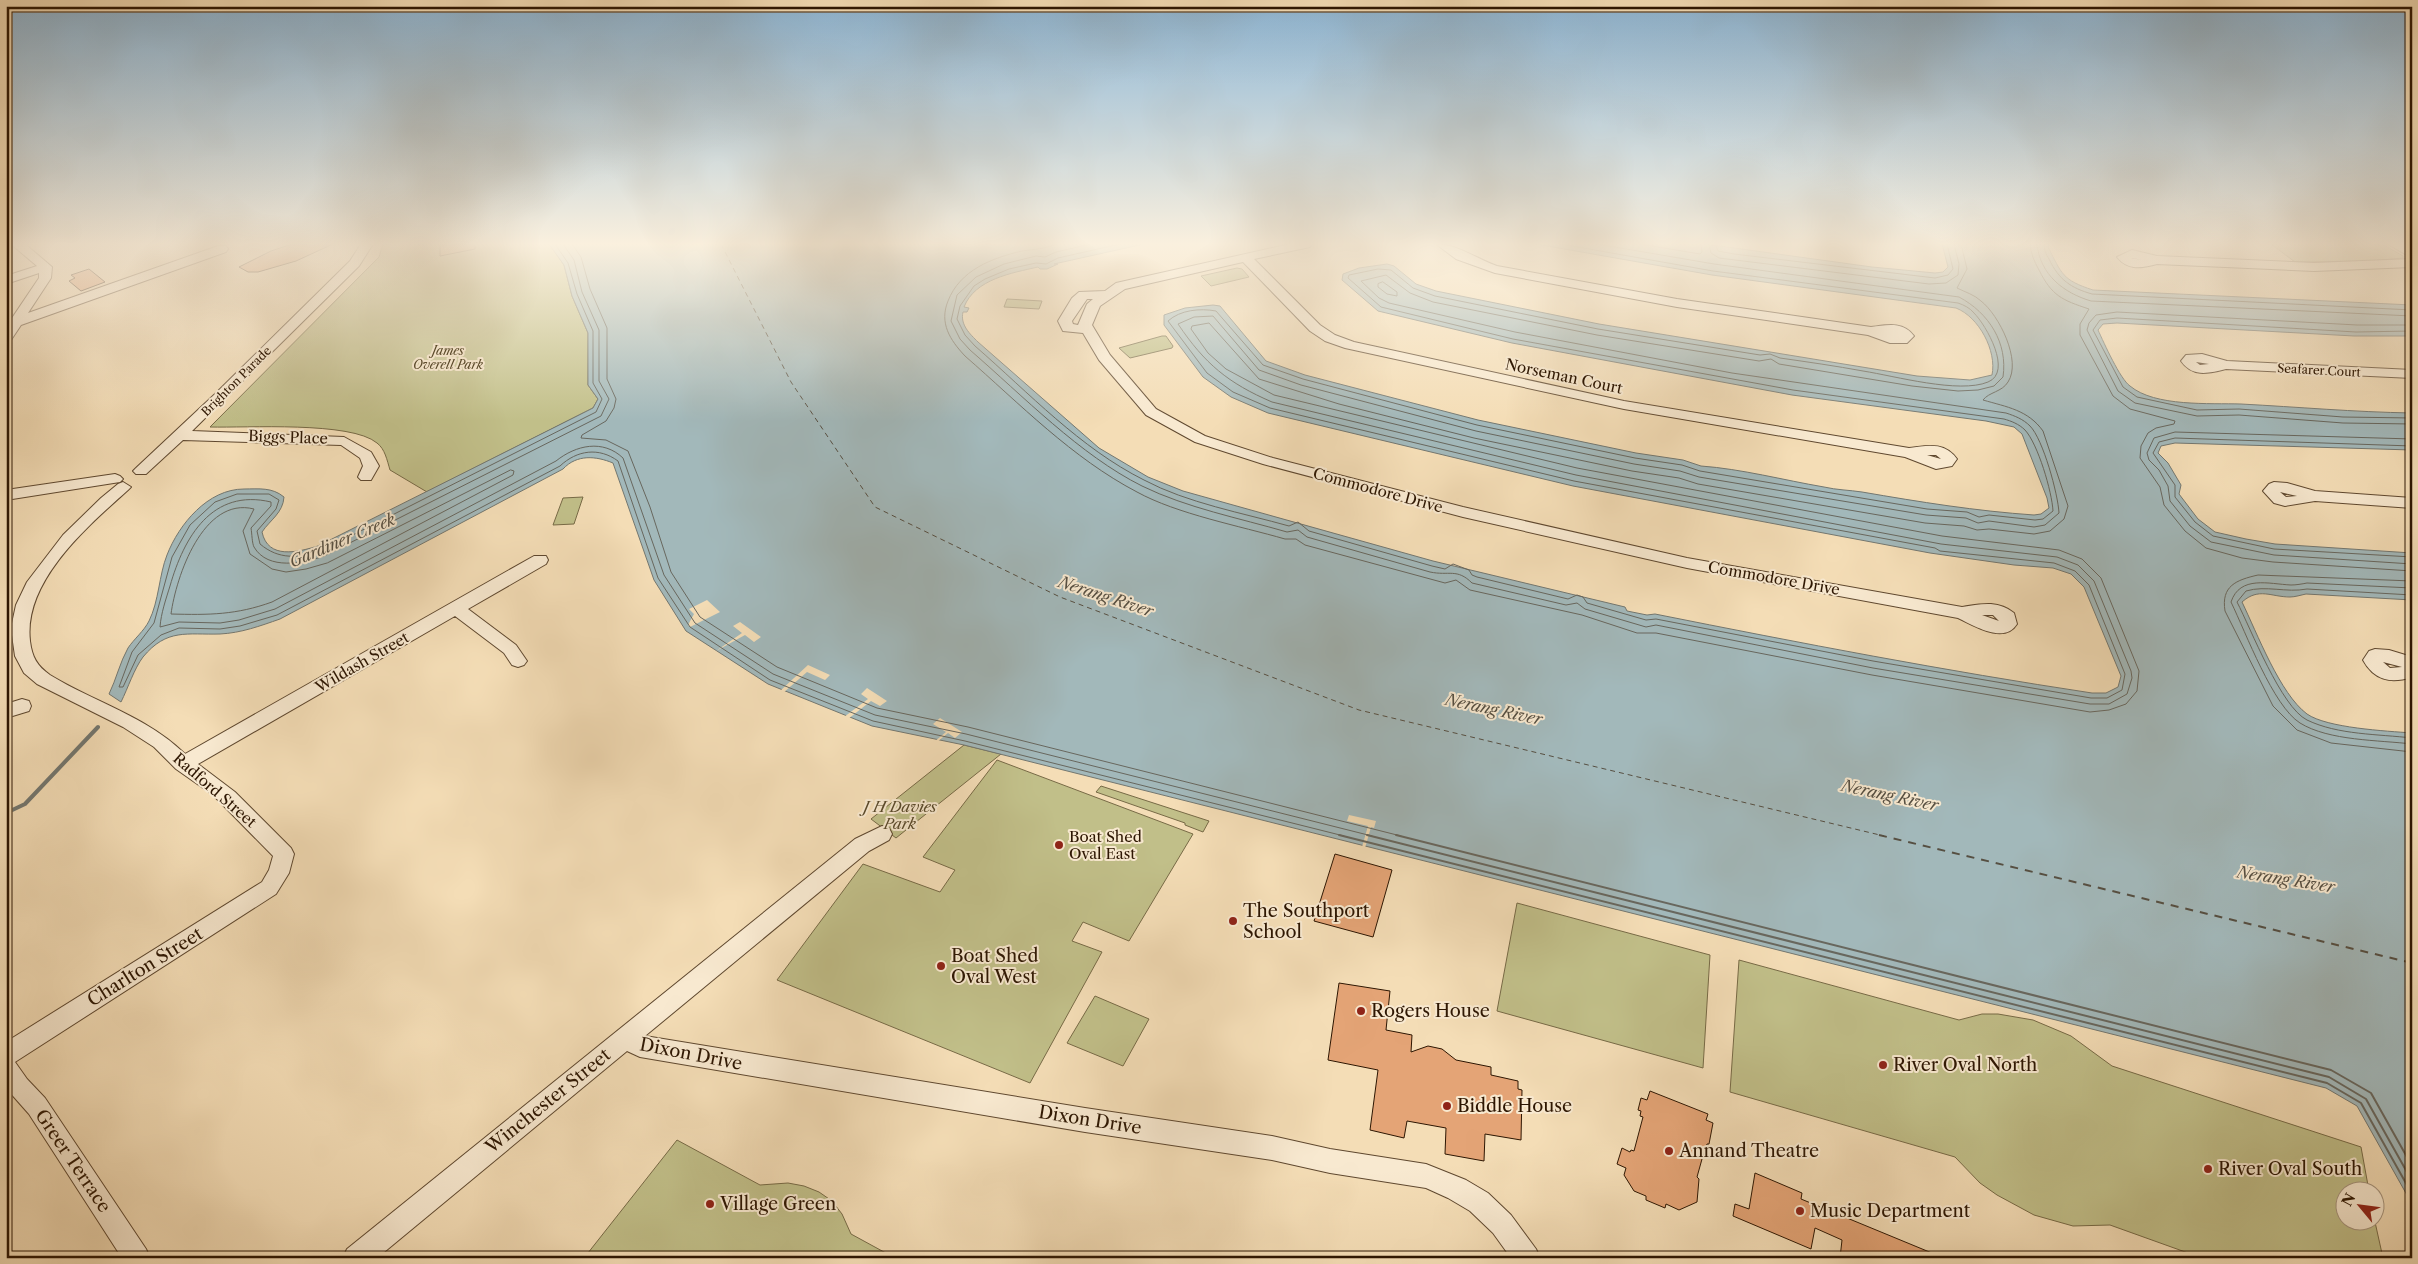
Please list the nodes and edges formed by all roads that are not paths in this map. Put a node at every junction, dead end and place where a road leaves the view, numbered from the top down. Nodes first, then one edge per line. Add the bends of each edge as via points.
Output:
1 (29, 303) edge
2 (70, 303) edge
3 (315, 303) edge
4 (1095, 303) edge
5 (1290, 303) edge
6 (1678, 303) edge
7 (16, 322) junction
8 (1870, 331) dead end
9 (6, 337) edge
10 (2226, 365) dead end
11 (2412, 374) edge
12 (182, 435) junction
13 (1909, 453) dead end
14 (366, 477) dead end
15 (119, 484) junction
16 (6, 495) edge
17 (2314, 496) dead end
18 (2412, 502) edge
19 (540, 560) dead end
20 (456, 608) junction
21 (1962, 612) dead end
22 (518, 662) dead end
23 (2412, 664) edge
24 (2412, 670) edge
25 (184, 764) junction
26 (882, 834) dead end
27 (279, 873) joint
28 (625, 1039) junction
29 (6, 1055) edge
30 (6, 1068) edge
31 (137, 1258) edge
32 (356, 1258) edge
33 (1527, 1258) edge

1 - 7 street
2 - 7 street
3 - 12 street, Brighton Parade
4 - 21 street, Commodore Drive via 1086,324 1104,357 1151,412 1200,439 1268,461 1482,516 1687,563
5 - 13 street, Norseman Court via 1314,328 1350,345 1624,405
6 - 8 street
7 - 9 street
10 - 11 street, Seafarer Court
12 - 14 street, Biggs Place via 344,441 366,456 371,466
12 - 15 street, Brighton Parade via 141,471 128,472
15 - 16 street
15 - 25 street, Radford Street via 37,579 26,600 19,640 33,672 161,742
17 - 18 street
19 - 20 street, Wildash Street
20 - 22 street via 510,649
20 - 25 street, Wildash Street
23 - 24 street via 2384,655 2372,657 2373,663 2386,673 2402,675
25 - 27 street, Radford Street via 219,789 274,841 284,854
26 - 28 street, Winchester Street via 862,845
27 - 29 street, Charlton Street via 269,888 248,902
28 - 32 street, Winchester Street
28 - 33 street, Dixon Drive via 640,1046 1426,1176 1478,1202 1502,1224
30 - 31 street, Greer Terrace via 37,1106

